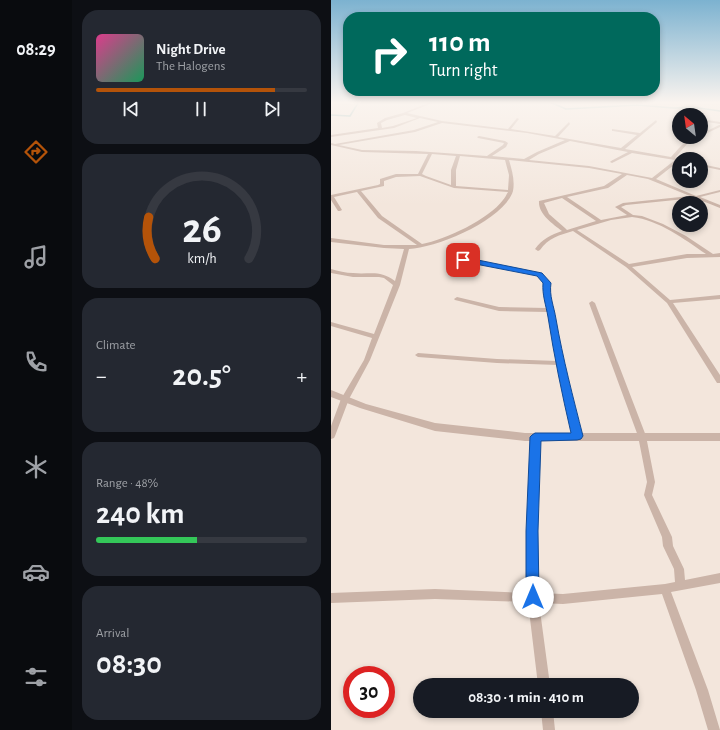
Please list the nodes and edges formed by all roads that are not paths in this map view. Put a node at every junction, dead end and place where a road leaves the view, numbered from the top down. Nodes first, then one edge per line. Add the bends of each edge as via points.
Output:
1 (373, 137) edge
2 (479, 137) dead end
3 (550, 137) edge
4 (637, 137) edge
5 (555, 138) joint
6 (569, 140) junction
7 (331, 144) edge
8 (622, 149) junction
9 (632, 151) junction
10 (431, 153) junction
11 (459, 155) junction
12 (488, 157) junction
13 (672, 158) edge
14 (507, 159) junction
15 (526, 160) junction
16 (612, 162) dead end
17 (672, 163) edge
18 (708, 166) edge
19 (720, 169) edge
20 (626, 174) junction
21 (421, 175) junction
22 (652, 180) junction
23 (454, 187) junction
24 (358, 190) junction
25 (510, 191) junction
26 (720, 191) edge
27 (331, 196) edge
28 (693, 196) edge
29 (700, 196) edge
30 (563, 198) junction
31 (672, 199) edge
32 (708, 202) edge
33 (720, 207) edge
34 (340, 210) dead end
35 (632, 216) junction
36 (601, 222) junction
37 (570, 231) junction
38 (331, 240) edge
39 (421, 246) junction
40 (407, 247) junction
41 (538, 249) dead end
42 (720, 254) edge
43 (711, 255) junction
44 (463, 260) dead end
45 (627, 266) junction
46 (331, 271) edge
47 (397, 285) junction
48 (720, 297) edge
49 (457, 298) dead end
50 (669, 302) junction
51 (593, 303) dead end
52 (551, 310) junction
53 (331, 324) edge
54 (377, 337) junction
55 (417, 355) dead end
56 (559, 363) junction
57 (720, 381) edge
58 (331, 393) edge
59 (345, 399) junction
60 (331, 436) edge
61 (577, 436) junction
62 (642, 436) junction
63 (535, 437) junction
64 (720, 437) edge
65 (720, 578) edge
66 (680, 586) junction
67 (665, 589) junction
68 (533, 597) junction
69 (331, 598) edge
70 (543, 678) edge
71 (548, 718) edge
72 (549, 730) edge
73 (713, 730) edge

1 - 7 street
2 - 12 street via 506,143
3 - 5 street
4 - 8 street
5 - 6 street
6 - 8 street
6 - 15 street
7 - 10 street via 362,151
8 - 9 street
9 - 13 street
9 - 16 street
10 - 11 street
10 - 21 street
11 - 12 street
11 - 23 street via 452,177
12 - 14 street
14 - 15 street
14 - 25 street via 511,175
15 - 20 street
17 - 22 street
18 - 19 street
20 - 22 street
20 - 30 street via 609,186
21 - 23 street
21 - 24 street via 385,178 382,185
22 - 28 street
23 - 25 street
24 - 27 street
24 - 39 street via 380,217
25 - 39 street via 495,211 483,220
26 - 29 street
27 - 34 street
30 - 36 street
30 - 37 street via 541,203 558,226
31 - 35 street via 617,206
32 - 33 street
35 - 36 street
35 - 43 street via 655,222
36 - 37 street
37 - 41 street via 545,240
37 - 45 street
38 - 40 street via 379,247
39 - 40 street
40 - 47 street
42 - 43 street
43 - 45 street via 687,256
44 - 52 street via 539,274 547,283 546,293
45 - 50 street
46 - 47 street via 353,275 380,275
47 - 54 street
48 - 50 street
49 - 52 street via 499,310
50 - 57 street
51 - 62 street
52 - 56 street
53 - 54 street
54 - 59 street
55 - 56 street
56 - 61 street
58 - 59 street
59 - 60 street
59 - 63 street via 435,427
61 - 62 street
61 - 63 street
62 - 64 street
62 - 66 street via 651,482 648,495 679,568
63 - 68 street
65 - 66 street
66 - 67 street
67 - 68 street via 563,598
67 - 73 street via 702,690
68 - 69 street via 435,594
68 - 70 street
71 - 72 street

